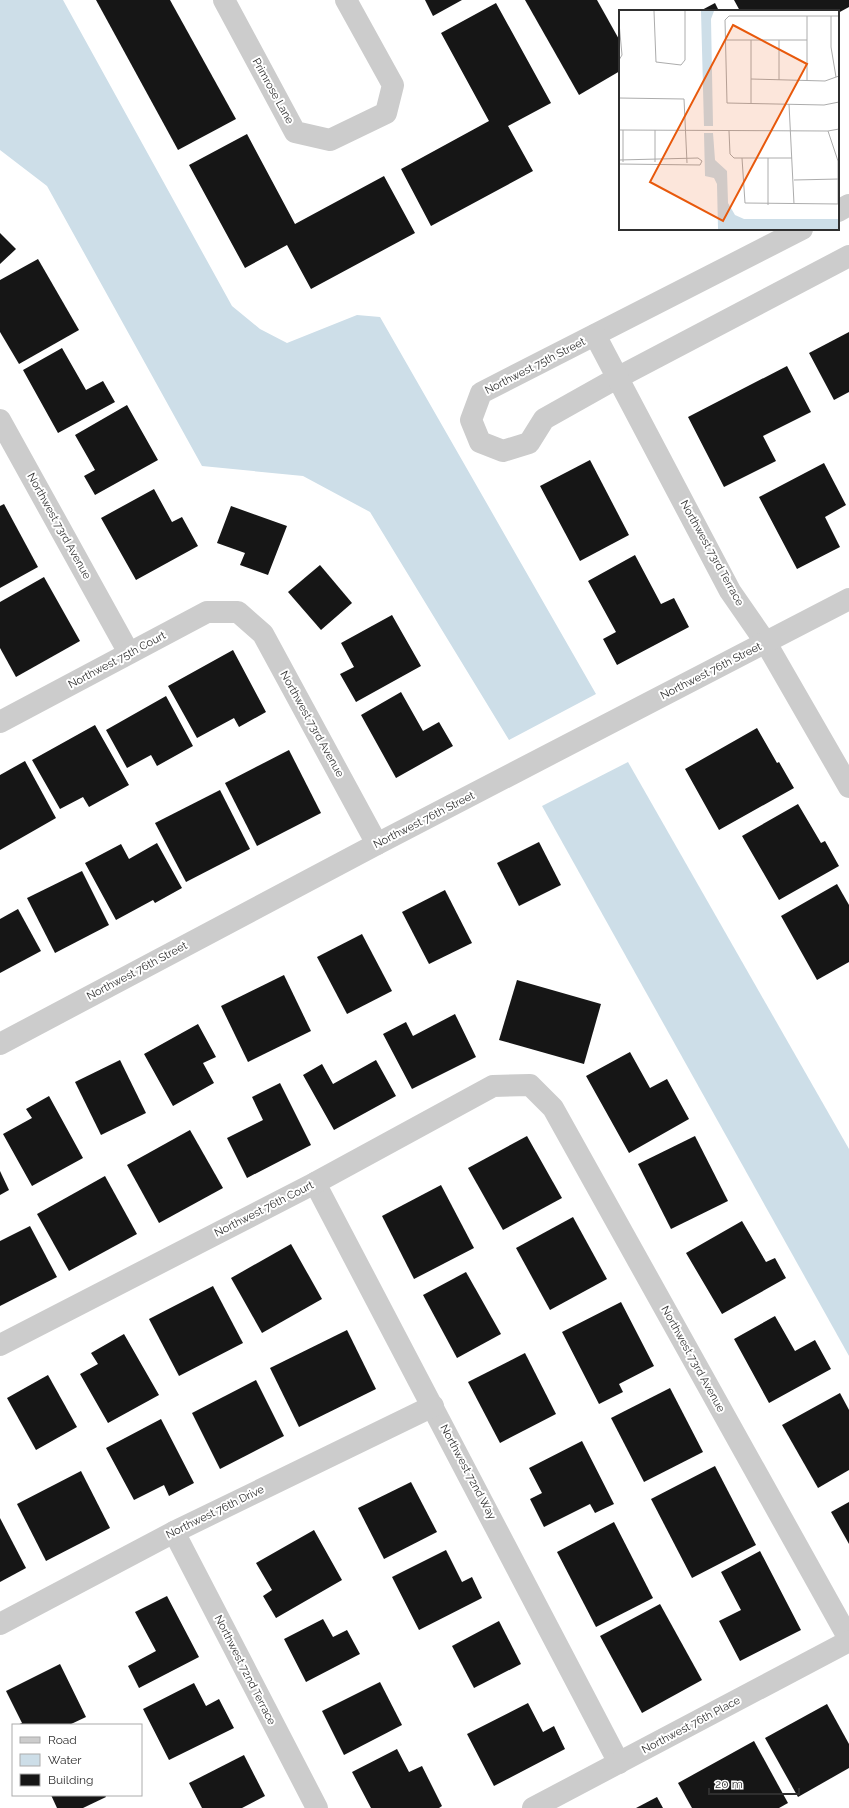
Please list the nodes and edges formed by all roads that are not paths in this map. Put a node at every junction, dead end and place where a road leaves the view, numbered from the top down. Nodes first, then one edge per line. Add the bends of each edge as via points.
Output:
1 (224, 0) edge
2 (346, 0) edge
3 (849, 205) edge
4 (839, 210) edge
5 (800, 230) edge
6 (849, 256) edge
7 (594, 335) junction
8 (617, 378) junction
9 (0, 420) edge
10 (849, 598) edge
11 (238, 612) joint
12 (766, 643) junction
13 (129, 653) junction
14 (0, 722) edge
15 (849, 787) edge
16 (378, 844) junction
17 (0, 1044) edge
18 (530, 1085) joint
19 (315, 1183) junction
20 (0, 1345) edge
21 (433, 1406) junction
22 (174, 1532) junction
23 (0, 1624) edge
24 (849, 1640) edge
25 (620, 1763) junction
26 (317, 1808) edge
27 (533, 1808) edge

1 - 2 street, Primrose Lane via 295,132 330,140 386,113 393,85
3 - 4 street
5 - 7 street, Northwest 75th Street
6 - 8 street, Northwest 75th Street
7 - 8 street, Northwest 73rd Terrace
7 - 8 street, Northwest 75th Street via 481,393 471,420 480,442 503,451 529,443 544,419
8 - 12 street, Northwest 73rd Terrace via 730,591
9 - 13 street, Northwest 73rd Avenue
10 - 12 street, Northwest 76th Street
11 - 13 street, Northwest 75th Court via 207,612
11 - 16 street, Northwest 73rd Avenue via 263,634
12 - 15 street, Northwest 73rd Terrace
12 - 16 street, Northwest 76th Street
13 - 14 street, Northwest 75th Court
16 - 17 street, Northwest 76th Street
18 - 19 street, Northwest 76th Court via 492,1086
18 - 24 street, Northwest 73rd Avenue via 553,1108
19 - 20 street, Northwest 76th Court
19 - 21 street, Northwest 72nd Way
21 - 22 street, Northwest 76th Drive
21 - 25 street, Northwest 72nd Way
22 - 23 street, Northwest 76th Drive
22 - 26 street, Northwest 72nd Terrace
24 - 25 street, Northwest 76th Place
25 - 27 street, Northwest 76th Place

